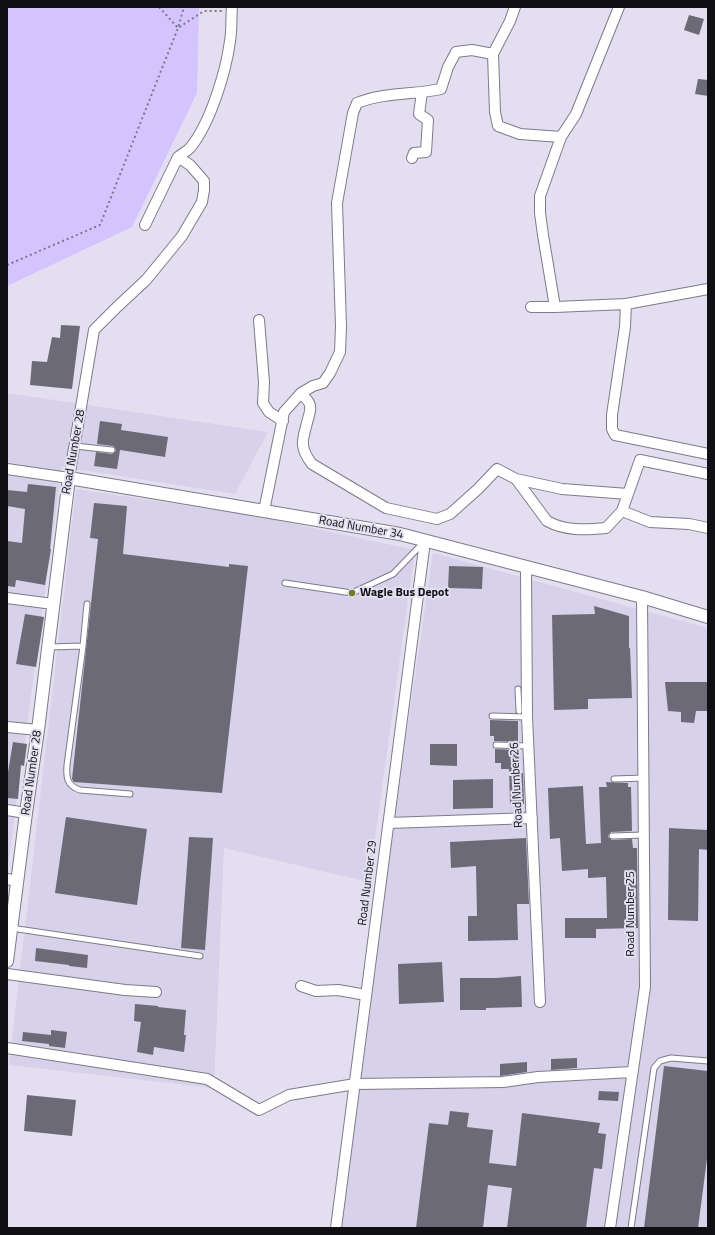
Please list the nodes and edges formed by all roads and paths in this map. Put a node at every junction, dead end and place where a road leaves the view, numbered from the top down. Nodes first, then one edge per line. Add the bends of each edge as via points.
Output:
1 (160, 7) edge
2 (184, 7) edge
3 (515, 7) edge
4 (620, 7) edge
5 (232, 9) edge
6 (178, 28) junction
7 (493, 54) junction
8 (422, 92) junction
9 (561, 137) junction
10 (178, 157) junction
11 (412, 158) dead end
12 (145, 225) dead end
13 (7, 265) edge
14 (708, 289) edge
15 (626, 304) junction
16 (531, 307) dead end
17 (555, 307) junction
18 (259, 320) dead end
19 (301, 393) junction
20 (283, 421) junction
21 (74, 446) junction
22 (112, 450) dead end
23 (708, 454) edge
24 (7, 469) edge
25 (708, 474) edge
26 (69, 478) junction
27 (516, 479) junction
28 (628, 494) junction
29 (264, 511) junction
30 (622, 511) junction
31 (708, 528) edge
32 (425, 541) junction
33 (526, 568) junction
34 (285, 583) dead end
35 (642, 597) junction
36 (7, 598) edge
37 (53, 604) junction
38 (87, 604) dead end
39 (708, 617) edge
40 (83, 646) junction
41 (48, 647) junction
42 (518, 689) dead end
43 (523, 699) junction
44 (523, 714) junction
45 (492, 716) dead end
46 (7, 726) edge
47 (38, 730) junction
48 (496, 745) dead end
49 (529, 746) junction
50 (644, 778) junction
51 (614, 779) dead end
52 (130, 794) dead end
53 (7, 810) edge
54 (26, 813) junction
55 (532, 818) junction
56 (389, 823) junction
57 (644, 835) junction
58 (612, 836) dead end
59 (12, 880) edge
60 (11, 928) junction
61 (200, 956) dead end
62 (7, 961) edge
63 (7, 974) edge
64 (300, 986) dead end
65 (156, 992) dead end
66 (366, 995) junction
67 (540, 1002) dead end
68 (7, 1048) edge
69 (708, 1061) edge
70 (632, 1072) junction
71 (355, 1084) junction
72 (336, 1228) edge
73 (610, 1228) edge
74 (631, 1228) edge

1 - 6 path
2 - 6 path
3 - 7 street
4 - 9 street via 576,114
5 - 6 path via 204,11
5 - 10 street via 230,42 214,102 189,149
6 - 13 path via 100,225
7 - 8 street via 472,50 456,52 441,89
7 - 9 street via 495,112 498,126 520,134
8 - 11 street via 420,114 428,120 426,152 414,153
8 - 19 street via 366,100 357,104 353,113 337,202 340,352 323,383
9 - 17 street via 540,196 540,213
10 - 12 street
10 - 21 street, Road Number 28 via 204,181 202,202 182,236 146,280 94,330
14 - 15 street
15 - 17 street
15 - 23 street via 612,430 615,435
16 - 17 street
18 - 20 street via 264,382 263,403 269,412
19 - 20 street via 284,412
19 - 27 street via 311,407 302,446 305,456 312,464 386,508 437,519 450,514 497,469
20 - 29 street
21 - 22 lane
21 - 26 street, Road Number 28
24 - 26 street, Road Number 34
25 - 28 street via 640,460
26 - 29 street, Road Number 34
26 - 37 street, Road Number 28
27 - 28 street via 562,490
27 - 30 street via 547,521 554,525 586,530 606,528
28 - 30 street
29 - 32 street, Road Number 34 via 400,534
30 - 31 street via 650,522 690,524
32 - 33 street, Road Number 34
32 - 34 lane via 393,574 352,593
32 - 56 street, Road Number 29
33 - 35 street, Road Number 34
33 - 43 street, Road Number 26
35 - 39 street, Road Number 34
35 - 50 street, Road Number 25
36 - 37 street
37 - 41 street, Road Number 28
38 - 40 lane
40 - 41 lane
40 - 52 lane via 66,765 67,779 74,788 80,790
41 - 47 street, Road Number 28
42 - 43 lane
43 - 44 street, Road Number 26
44 - 45 lane
44 - 49 street, Road Number 26
46 - 47 street
47 - 54 street, Road Number 28
48 - 49 lane
49 - 55 street, Road Number 26
50 - 51 lane
50 - 57 street, Road Number 25
53 - 54 street
54 - 59 street, Road Number 28
55 - 56 street
55 - 67 street, Road Number 26
56 - 66 street, Road Number 29
57 - 58 lane
57 - 70 street, Road Number 25 via 645,988
59 - 60 street, Road Number 28
60 - 61 lane
60 - 62 street, Road Number 28
63 - 65 street
64 - 66 street via 316,991 338,990
66 - 71 street, Road Number 29
68 - 71 street via 207,1079 259,1110 289,1096
69 - 74 lane via 671,1058 660,1061 654,1068
70 - 71 street via 538,1077 503,1082
70 - 73 street, Road Number 25
71 - 72 street, Road Number 29

